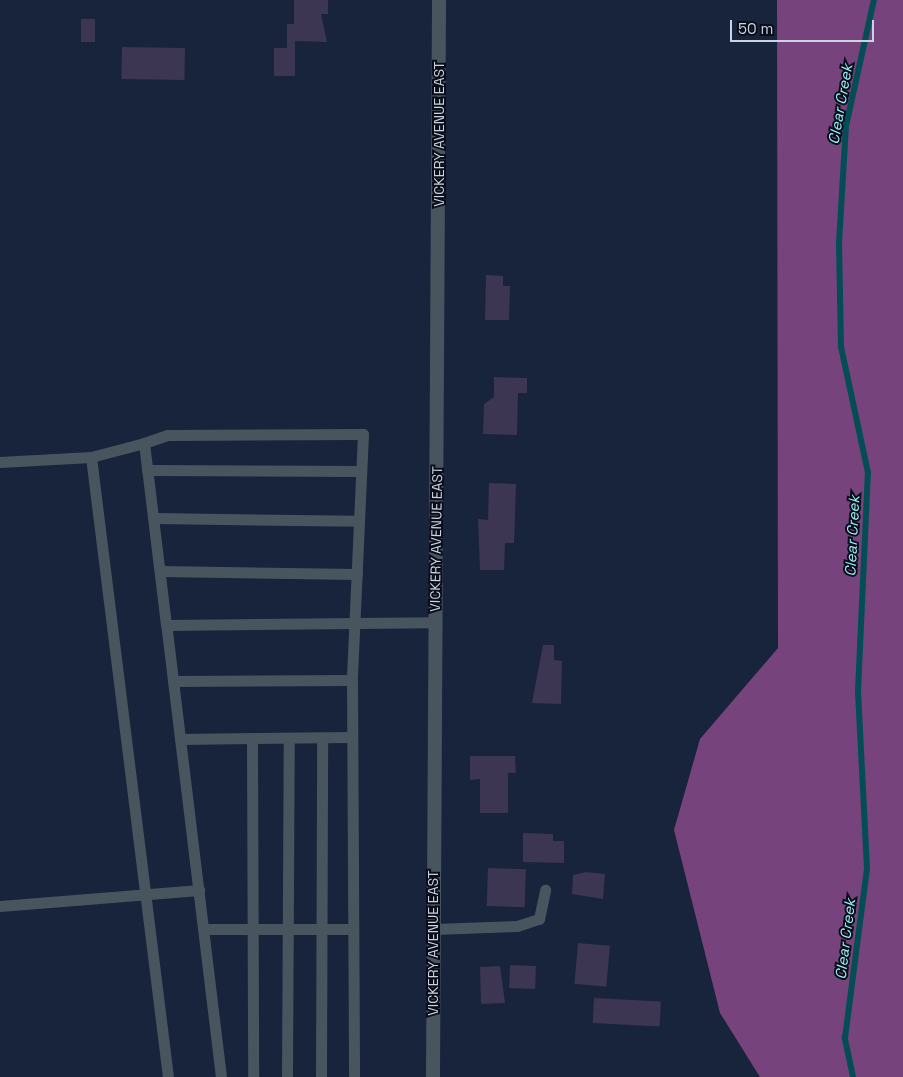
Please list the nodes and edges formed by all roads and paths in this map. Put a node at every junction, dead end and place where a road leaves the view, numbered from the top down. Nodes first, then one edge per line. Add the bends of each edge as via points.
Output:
1 (439, 0) edge
2 (144, 443) junction
3 (91, 457) junction
4 (0, 462) edge
5 (147, 470) junction
6 (361, 471) junction
7 (154, 518) junction
8 (359, 521) junction
9 (160, 571) junction
10 (357, 574) junction
11 (355, 622) junction
12 (435, 622) junction
13 (166, 625) junction
14 (352, 680) junction
15 (173, 682) junction
16 (352, 737) junction
17 (180, 738) junction
18 (252, 738) junction
19 (288, 738) junction
20 (322, 738) junction
21 (199, 890) junction
22 (545, 890) dead end
23 (148, 894) junction
24 (0, 906) edge
25 (204, 929) junction
26 (252, 929) junction
27 (289, 929) junction
28 (319, 929) junction
29 (354, 929) junction
30 (434, 929) junction
31 (168, 1077) edge
32 (221, 1077) edge
33 (254, 1077) edge
34 (287, 1077) edge
35 (321, 1077) edge
36 (354, 1077) edge
37 (433, 1077) edge

1 - 12 street, VICKERY AVENUE EAST
2 - 3 lane
2 - 5 lane
2 - 6 lane via 167,435 363,434
3 - 4 lane
3 - 23 lane
5 - 6 lane
5 - 7 lane
6 - 8 lane
7 - 8 lane
7 - 9 lane
8 - 10 lane
9 - 10 lane
9 - 13 lane
10 - 11 lane
11 - 12 lane
11 - 13 lane
11 - 14 lane
12 - 30 street, VICKERY AVENUE EAST
13 - 15 lane
14 - 15 lane
14 - 16 lane
15 - 17 lane
16 - 20 lane
16 - 29 lane
17 - 18 lane
17 - 21 lane
18 - 19 lane
18 - 26 lane
19 - 20 lane
19 - 27 lane
20 - 28 lane
21 - 23 lane
21 - 25 lane
22 - 30 lane via 539,919 516,926
23 - 24 lane
23 - 31 lane
25 - 26 lane
25 - 32 lane
26 - 27 lane
26 - 33 lane
27 - 28 lane
27 - 34 lane
28 - 29 lane
28 - 35 lane
29 - 36 lane
30 - 37 street, VICKERY AVENUE EAST

